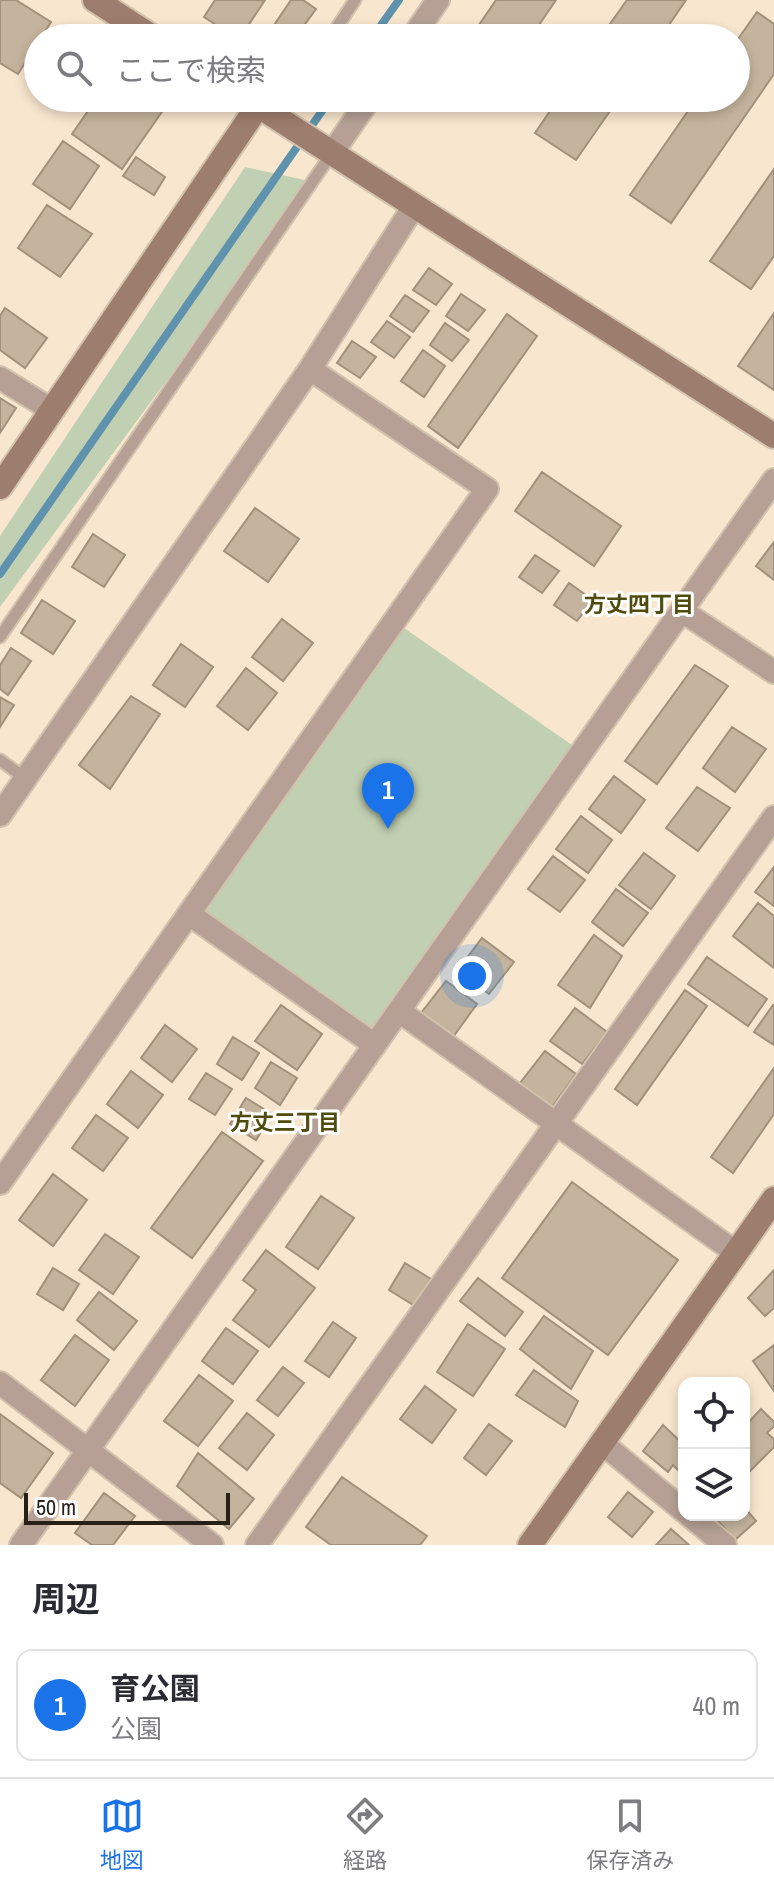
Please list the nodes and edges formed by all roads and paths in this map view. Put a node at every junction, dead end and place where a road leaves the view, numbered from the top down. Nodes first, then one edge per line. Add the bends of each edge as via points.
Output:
1 (95, 0) edge
2 (355, 0) edge
3 (438, 0) edge
4 (132, 24) edge
5 (339, 24) edge
6 (422, 24) edge
7 (269, 112) edge
8 (275, 112) edge
9 (358, 112) edge
10 (327, 150) junction
11 (414, 206) junction
12 (310, 369) junction
13 (0, 378) edge
14 (52, 410) junction
15 (774, 436) edge
16 (774, 480) edge
17 (0, 487) edge
18 (682, 611) junction
19 (0, 637) edge
20 (774, 672) edge
21 (0, 760) edge
22 (25, 778) junction
23 (0, 815) edge
24 (774, 817) edge
25 (189, 914) junction
26 (399, 1011) junction
27 (375, 1045) junction
28 (558, 1124) junction
29 (0, 1183) edge
30 (774, 1199) edge
31 (735, 1252) junction
32 (0, 1383) edge
33 (602, 1443) junction
34 (88, 1451) junction
35 (678, 1506) edge
36 (696, 1521) edge
37 (21, 1545) edge
38 (212, 1545) edge
39 (257, 1545) edge
40 (530, 1545) edge
41 (725, 1545) edge

1 - 4 street
2 - 5 lane
3 - 6 street
7 - 14 street
8 - 10 street
9 - 10 street
10 - 11 street
10 - 19 lane
11 - 12 street
11 - 15 street
12 - 22 street
12 - 25 street via 487,489
13 - 14 street
14 - 17 street
16 - 18 street
18 - 20 street
18 - 26 street
21 - 22 lane
22 - 23 street
24 - 28 street
25 - 27 street
25 - 29 street
26 - 27 street
26 - 28 street
27 - 34 street
28 - 31 street
28 - 39 street
30 - 31 street
31 - 33 street
32 - 34 street
33 - 35 street
33 - 40 street
34 - 37 street
34 - 38 street
36 - 41 street

